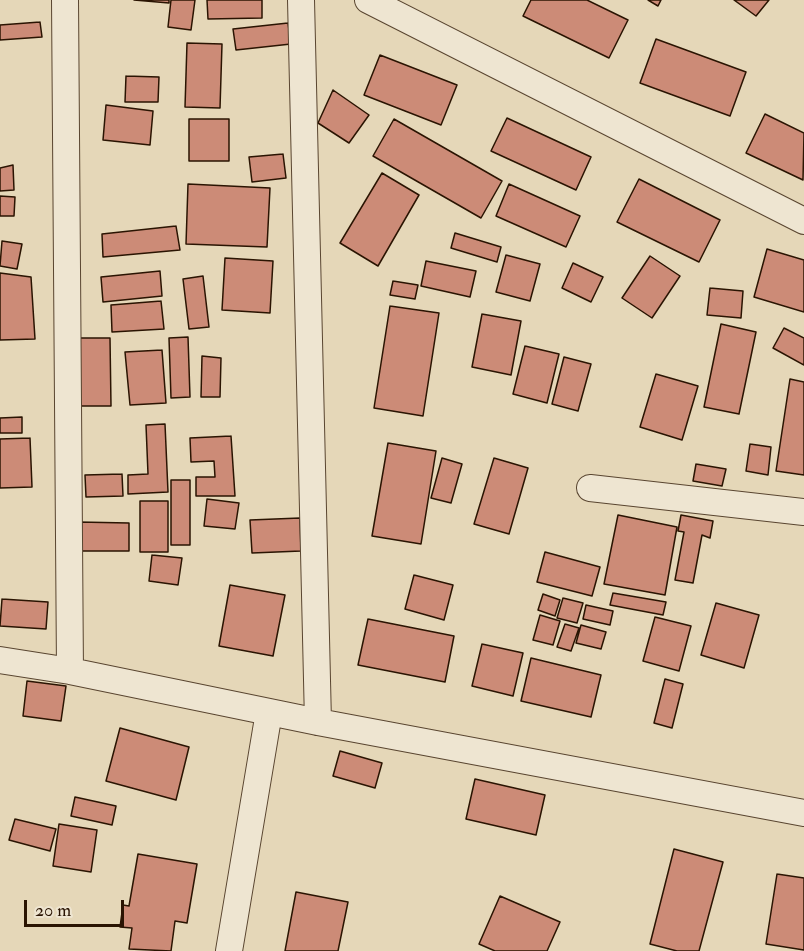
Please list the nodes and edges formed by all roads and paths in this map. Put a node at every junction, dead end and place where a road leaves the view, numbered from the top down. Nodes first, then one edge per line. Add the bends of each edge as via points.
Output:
1 (65, 0) edge
2 (301, 0) edge
3 (368, 0) edge
4 (804, 221) edge
5 (590, 488) dead end
6 (804, 512) edge
7 (0, 660) edge
8 (70, 671) junction
9 (269, 712) junction
10 (318, 722) junction
11 (803, 809) edge
12 (229, 951) edge

1 - 8 street
2 - 10 street
3 - 4 street
5 - 6 street
7 - 8 street
8 - 9 street
9 - 10 street
9 - 12 street
10 - 11 street

